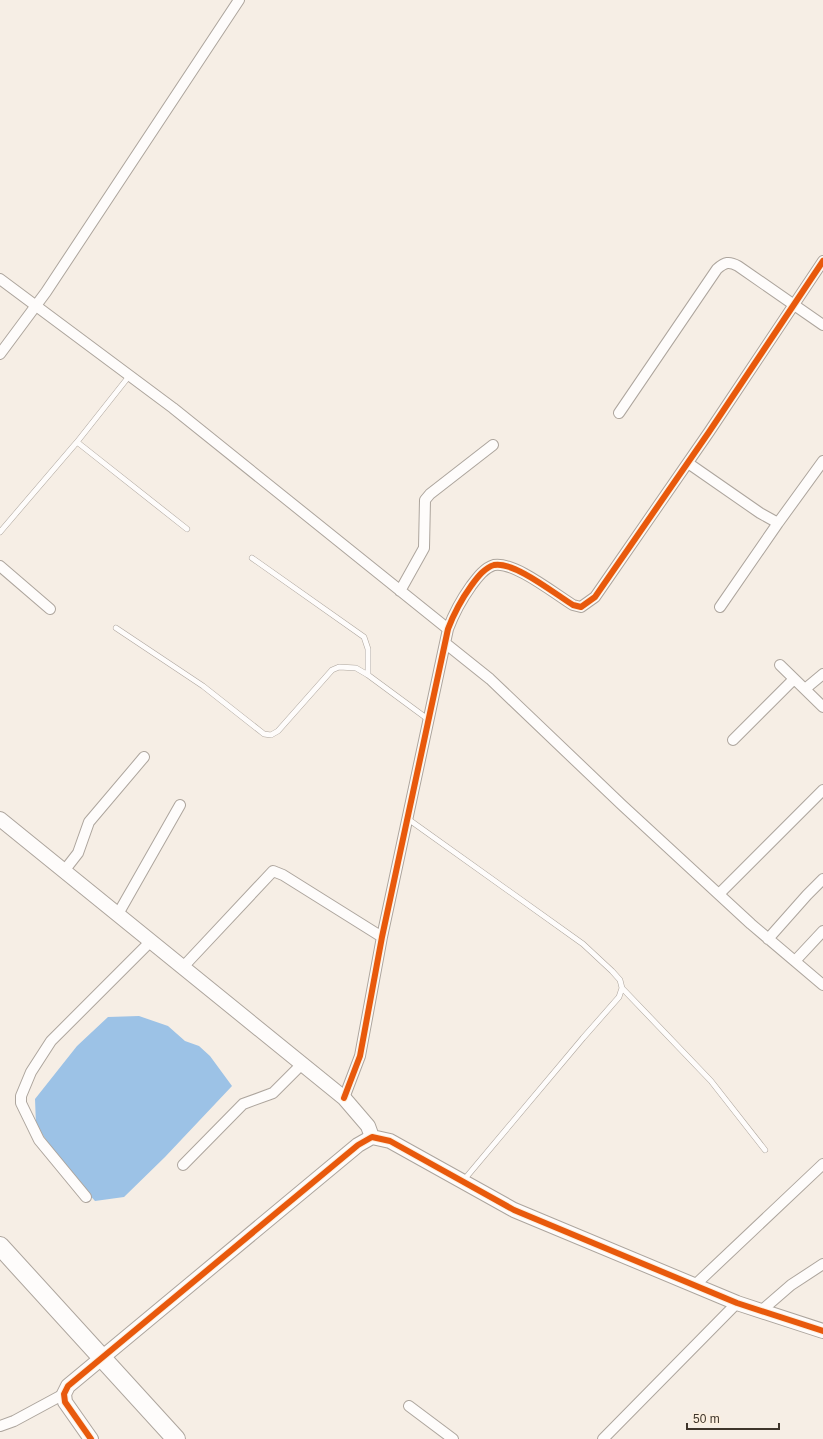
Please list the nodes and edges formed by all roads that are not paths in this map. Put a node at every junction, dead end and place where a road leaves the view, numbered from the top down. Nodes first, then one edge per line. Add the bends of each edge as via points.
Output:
1 (239, 0) edge
2 (823, 261) edge
3 (0, 279) edge
4 (794, 304) junction
5 (37, 305) junction
6 (823, 325) edge
7 (0, 354) edge
8 (130, 375) junction
9 (619, 413) dead end
10 (77, 442) junction
11 (493, 446) dead end
12 (823, 461) edge
13 (688, 463) junction
14 (778, 523) junction
15 (187, 530) dead end
16 (0, 532) edge
17 (252, 558) dead end
18 (0, 566) edge
19 (400, 591) junction
20 (720, 607) dead end
21 (50, 609) dead end
22 (116, 628) dead end
23 (448, 629) junction
24 (445, 643) junction
25 (780, 665) dead end
26 (823, 674) edge
27 (368, 675) junction
28 (794, 679) junction
29 (805, 690) junction
30 (823, 706) edge
31 (429, 720) junction
32 (733, 740) dead end
33 (144, 757) dead end
34 (823, 790) edge
35 (180, 805) dead end
36 (408, 819) junction
37 (0, 820) edge
38 (64, 871) junction
39 (823, 879) edge
40 (719, 894) junction
41 (118, 914) junction
42 (823, 931) edge
43 (382, 936) junction
44 (768, 939) junction
45 (151, 941) junction
46 (795, 961) junction
47 (183, 967) junction
48 (823, 985) edge
49 (622, 988) junction
50 (302, 1064) junction
51 (344, 1098) junction
52 (372, 1137) junction
53 (765, 1150) dead end
54 (823, 1164) edge
55 (183, 1165) dead end
56 (463, 1181) junction
57 (86, 1197) dead end
58 (0, 1246) edge
59 (823, 1264) edge
60 (695, 1285) junction
61 (737, 1303) junction
62 (761, 1311) junction
63 (823, 1331) edge
64 (101, 1358) junction
65 (64, 1394) junction
66 (409, 1406) dead end
67 (0, 1426) edge
68 (91, 1439) edge
69 (176, 1439) edge
70 (453, 1439) edge
71 (603, 1439) edge

1 - 5 street
2 - 4 street
3 - 5 street
4 - 6 street
4 - 9 street via 738,266 730,262 723,263 717,268
4 - 13 street
5 - 7 street
5 - 8 street
8 - 10 lane
8 - 19 street
10 - 15 lane
10 - 16 lane
11 - 19 street via 425,500 424,548
12 - 14 street
13 - 14 street
13 - 23 street via 595,597 587,604 581,607 573,604 510,567 493,565 482,572 467,592
14 - 20 street
17 - 27 lane via 364,637 368,649
18 - 21 street
19 - 23 street
22 - 27 lane via 203,686 264,734 271,735 278,730 332,670 348,666
23 - 24 street
24 - 31 street
24 - 40 street via 490,679
25 - 28 street
26 - 29 street
27 - 31 lane
28 - 29 street
28 - 32 street
29 - 30 street
31 - 36 street
33 - 38 street via 89,822 80,850
34 - 40 street
35 - 41 street
36 - 43 street
36 - 49 lane via 583,944 612,970 620,980
37 - 38 street
38 - 41 street
39 - 44 street
40 - 44 street
41 - 45 street
42 - 46 street
43 - 47 street via 273,871
43 - 51 street via 360,1056
44 - 46 street
45 - 47 street
45 - 57 street via 51,1041 31,1072 21,1096 21,1103 39,1140
46 - 48 street
47 - 50 street
49 - 53 lane via 711,1081
49 - 56 lane via 619,997
50 - 51 street
50 - 55 street via 273,1093 243,1104
51 - 52 street via 368,1126
52 - 56 street via 390,1141
52 - 64 street via 358,1144
54 - 60 street
56 - 60 street via 514,1210
58 - 64 highway
59 - 62 street via 791,1285
60 - 61 street
61 - 62 street
61 - 71 street
62 - 63 street
64 - 65 street via 68,1386
64 - 69 highway
65 - 67 street
65 - 68 street via 65,1402
66 - 70 street

